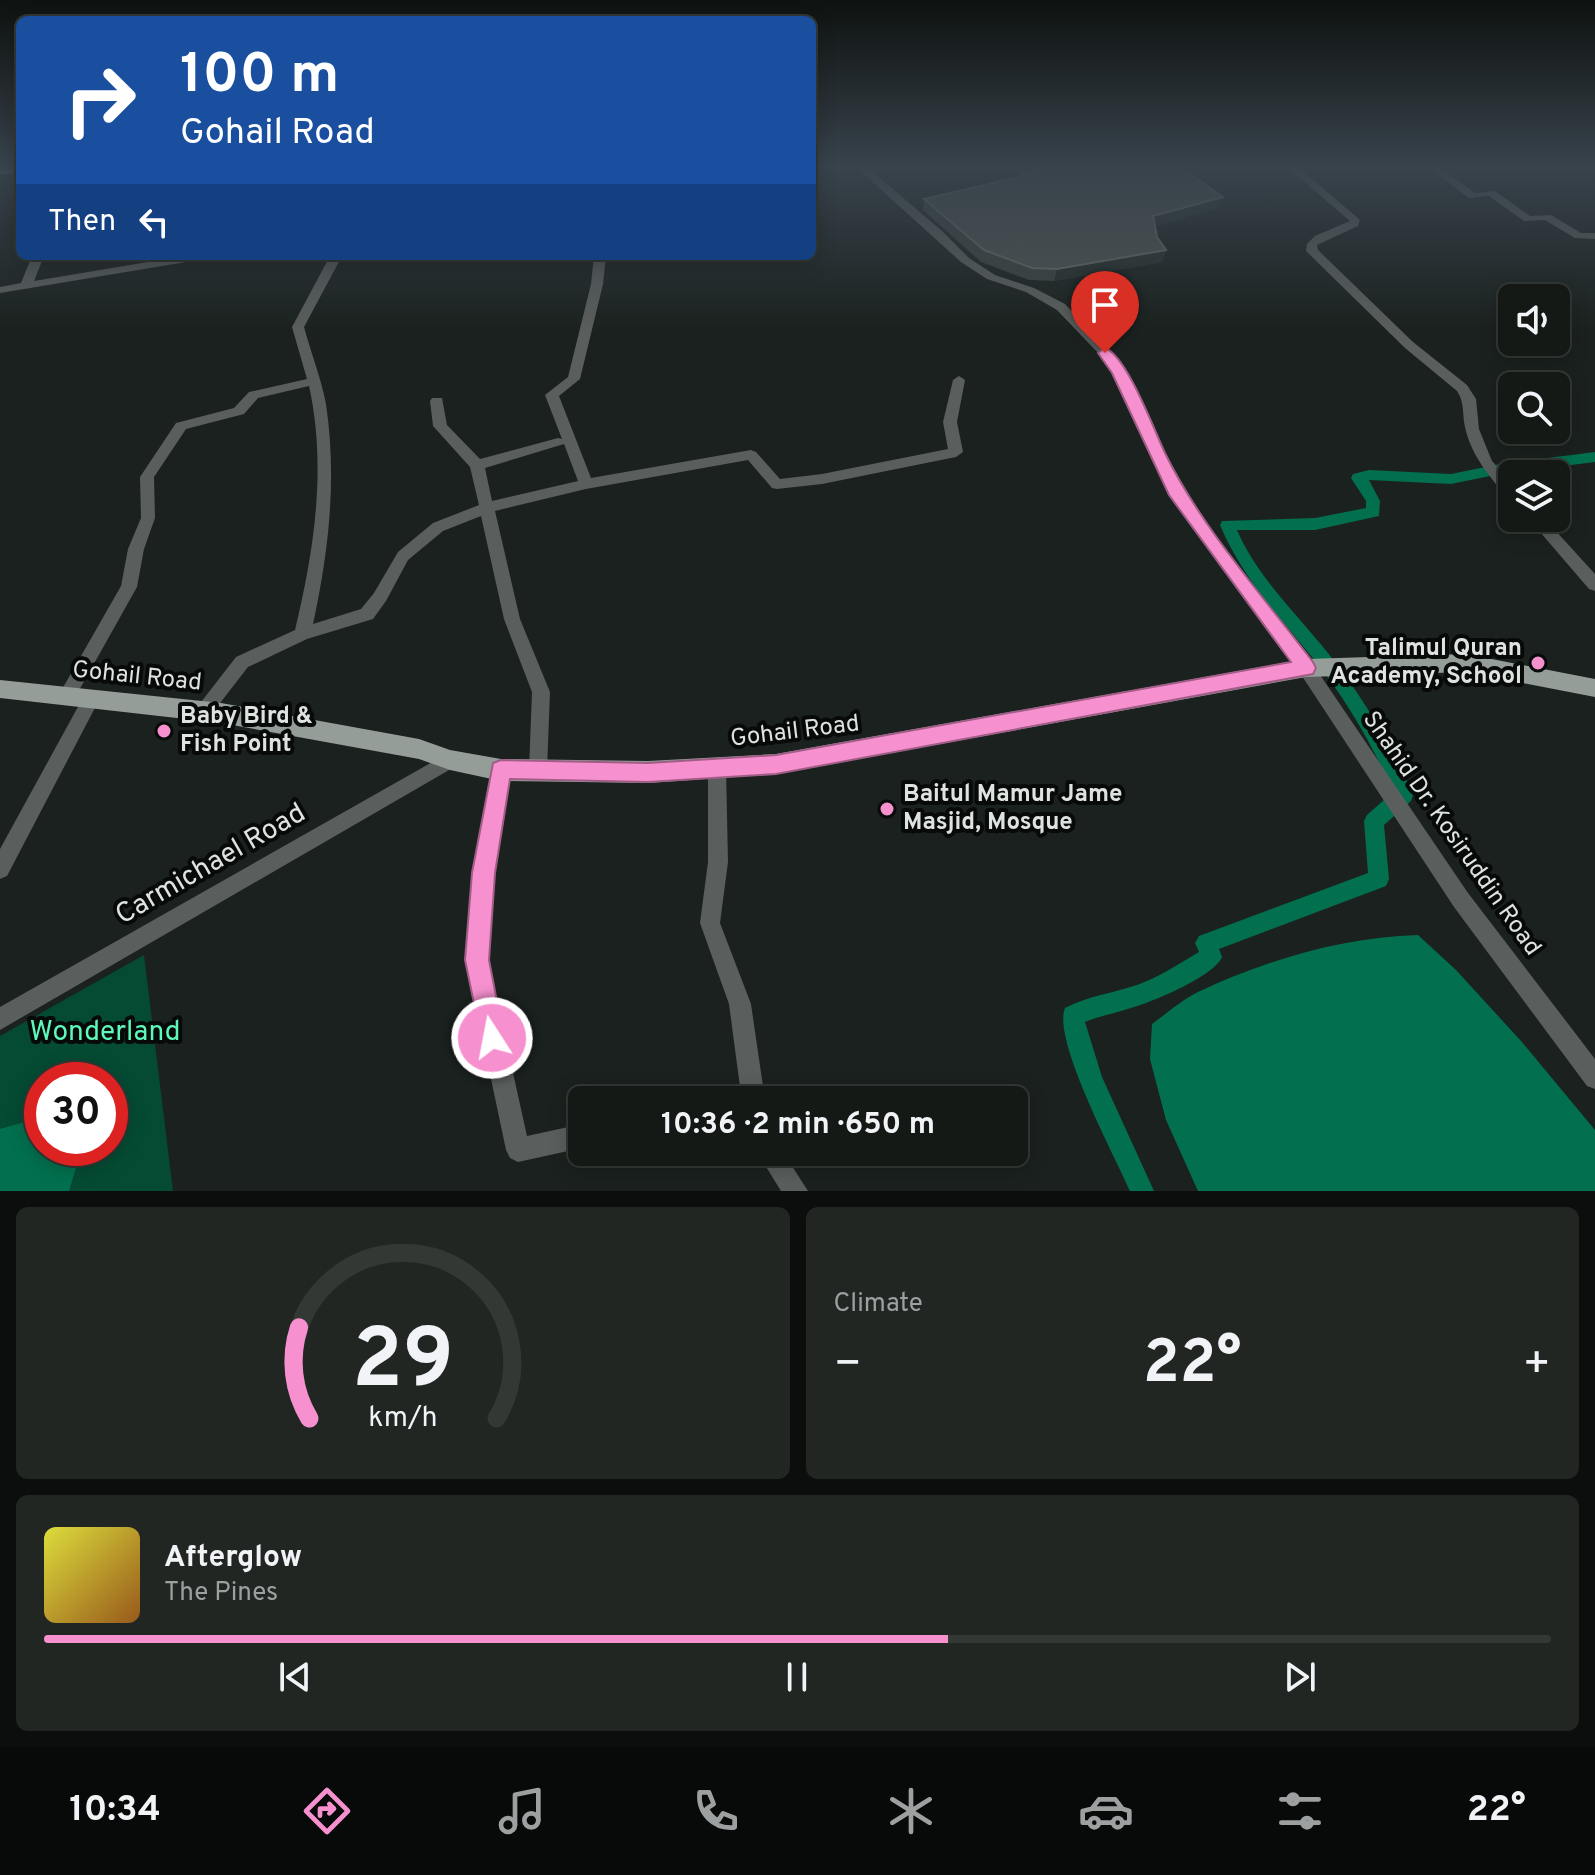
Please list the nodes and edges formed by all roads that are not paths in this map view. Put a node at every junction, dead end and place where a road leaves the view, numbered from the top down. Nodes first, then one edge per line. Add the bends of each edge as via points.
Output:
1 (926, 223) edge
2 (1354, 223) edge
3 (1556, 223) edge
4 (1595, 236) edge
5 (36, 260) edge
6 (180, 260) edge
7 (334, 260) edge
8 (600, 260) edge
9 (26, 286) junction
10 (0, 290) edge
11 (959, 380) dead end
12 (314, 381) junction
13 (437, 401) dead end
14 (558, 443) dead end
15 (477, 465) junction
16 (1498, 478) edge
17 (586, 484) junction
18 (489, 507) junction
19 (1548, 532) edge
20 (1595, 585) edge
21 (302, 634) junction
22 (1321, 667) junction
23 (1595, 688) edge
24 (0, 689) edge
25 (67, 696) junction
26 (91, 699) junction
27 (204, 711) junction
28 (450, 760) junction
29 (717, 768) junction
30 (501, 770) junction
31 (538, 770) junction
32 (0, 869) edge
33 (0, 1019) edge
34 (1595, 1078) edge
35 (746, 1086) edge
36 (568, 1139) edge
37 (779, 1166) edge
38 (796, 1191) edge

1 - 22 street, Shahid Dr. Kosiruddin Road via 965,260 991,277 1046,297 1090,335 1119,372 1175,491
2 - 16 street via 1319,238 1312,251 1462,388 1469,399 1472,429
3 - 4 street via 1579,236
5 - 9 street
6 - 9 street
7 - 12 street via 298,327
8 - 17 street via 574,379 552,395
9 - 10 street
11 - 17 street via 950,422 956,452 777,484 751,455
12 - 21 street via 326,508
12 - 25 street via 254,395 239,411 181,426 147,477 148,518 129,587
13 - 15 street via 440,426
14 - 15 street
15 - 18 street
17 - 18 street
18 - 21 street via 438,527 403,556 367,614
18 - 31 street via 512,619 541,692
19 - 20 street
21 - 27 street via 242,662
22 - 23 main road, Gohail Road via 1466,663
22 - 29 main road, Gohail Road via 790,762
22 - 34 street, Shahid Dr. Kosiruddin Road via 1388,791 1432,859
24 - 25 main road, Gohail Road
25 - 26 main road, Gohail Road
26 - 27 main road, Gohail Road
26 - 32 street
27 - 28 main road, Gohail Road via 419,749
28 - 30 main road, Gohail Road
28 - 33 street, Carmichael Road
29 - 31 main road, Gohail Road
29 - 35 street via 718,862 710,923 740,1004
30 - 31 main road, Gohail Road
30 - 36 street via 477,960 518,1150
37 - 38 street

